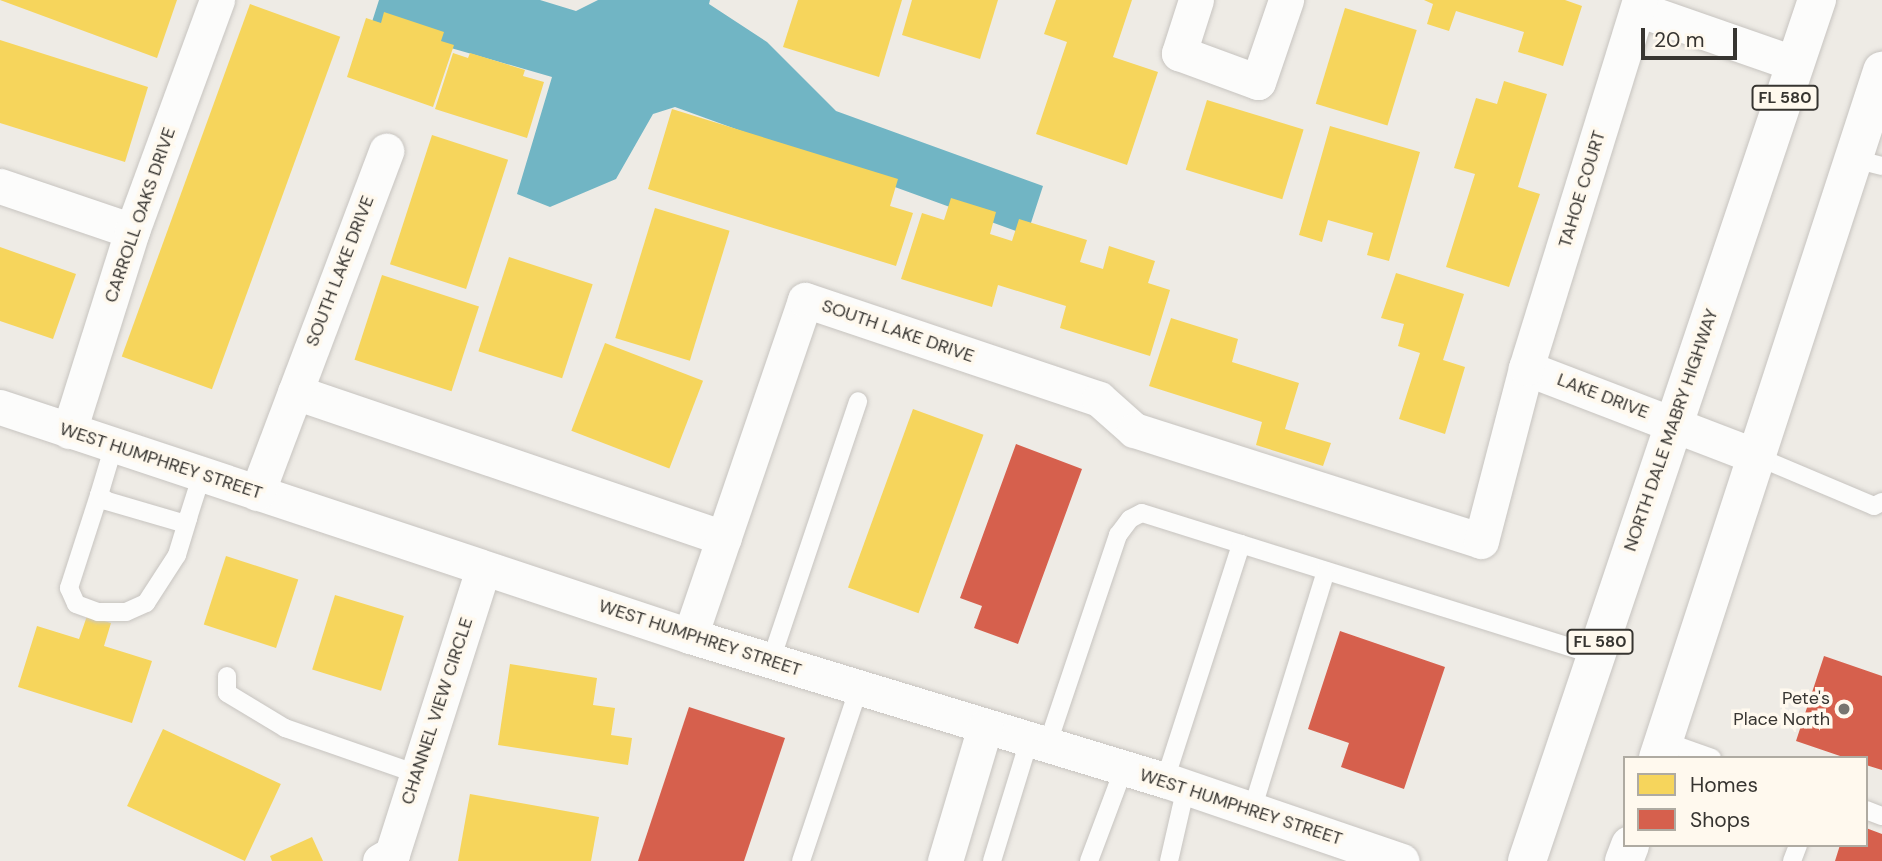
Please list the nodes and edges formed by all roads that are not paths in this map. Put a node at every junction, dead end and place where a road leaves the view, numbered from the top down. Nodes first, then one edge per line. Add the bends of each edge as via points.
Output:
1 (217, 0) edge
2 (1196, 0) edge
3 (1286, 0) edge
4 (1817, 0) edge
5 (1639, 5) edge
6 (1796, 64) junction
7 (1882, 71) edge
8 (386, 150) dead end
9 (1868, 162) edge
10 (0, 186) edge
11 (132, 231) junction
12 (1527, 368) junction
13 (295, 392) junction
14 (858, 401) dead end
15 (0, 407) edge
16 (1672, 423) junction
17 (69, 431) junction
18 (114, 445) junction
19 (1758, 457) junction
20 (202, 474) junction
21 (257, 493) junction
22 (99, 495) junction
23 (1882, 502) edge
24 (188, 518) junction
25 (724, 538) junction
26 (1241, 544) junction
27 (483, 568) junction
28 (1325, 571) junction
29 (690, 636) junction
30 (1595, 655) junction
31 (771, 660) junction
32 (227, 676) dead end
33 (859, 688) junction
34 (985, 727) junction
35 (1038, 744) junction
36 (1661, 749) edge
37 (1701, 756) edge
38 (1124, 768) junction
39 (417, 774) junction
40 (1175, 784) junction
41 (1252, 810) junction
42 (389, 859) edge
43 (802, 861) edge
44 (945, 861) edge
45 (992, 861) edge
46 (1089, 861) edge
47 (1169, 861) edge
48 (1402, 861) edge
49 (1527, 861) edge

1 - 11 street, CARROLL OAKS DRIVE
2 - 3 street via 1179,53 1258,82
4 - 6 main road, NORTH DALE MABRY HIGHWAY / FL 580
5 - 6 street
5 - 12 street, TAHOE COURT
6 - 16 main road, NORTH DALE MABRY HIGHWAY / FL 580
7 - 9 main road
8 - 13 street, SOUTH LAKE DRIVE
9 - 19 main road
10 - 11 street
11 - 17 street, CARROLL OAKS DRIVE
12 - 16 street, LAKE DRIVE
12 - 25 street, SOUTH LAKE DRIVE via 1481,541 1134,430 1099,399 805,300
13 - 21 street, SOUTH LAKE DRIVE
13 - 25 street
14 - 31 lane
15 - 17 street, WEST HUMPHREY STREET
16 - 19 street, LAKE DRIVE
16 - 30 main road, NORTH DALE MABRY HIGHWAY / FL 580
17 - 18 street, WEST HUMPHREY STREET
18 - 20 street, WEST HUMPHREY STREET
18 - 22 lane
19 - 23 lane via 1874,506
19 - 36 main road
20 - 21 street, WEST HUMPHREY STREET
20 - 24 lane
21 - 27 street, WEST HUMPHREY STREET
22 - 24 lane via 182,523
22 - 24 lane via 69,588 76,604 98,612 126,612 146,603 177,555
25 - 29 street
26 - 28 lane
26 - 35 lane via 1142,513 1130,519 1118,535
26 - 40 lane
27 - 29 street, WEST HUMPHREY STREET
27 - 39 street, CHANNEL VIEW CIRCLE
28 - 30 lane
28 - 41 lane
29 - 31 street, WEST HUMPHREY STREET
30 - 49 main road, NORTH DALE MABRY HIGHWAY / FL 580
31 - 33 street, WEST HUMPHREY STREET
32 - 39 lane via 227,694 285,728
33 - 34 street, WEST HUMPHREY STREET
33 - 43 lane
34 - 35 street, WEST HUMPHREY STREET
34 - 44 street
35 - 38 street, WEST HUMPHREY STREET
35 - 45 lane
36 - 37 lane
38 - 40 street, WEST HUMPHREY STREET
38 - 46 lane
39 - 42 street, CHANNEL VIEW CIRCLE
40 - 41 street, WEST HUMPHREY STREET
40 - 47 lane
41 - 48 street, WEST HUMPHREY STREET

